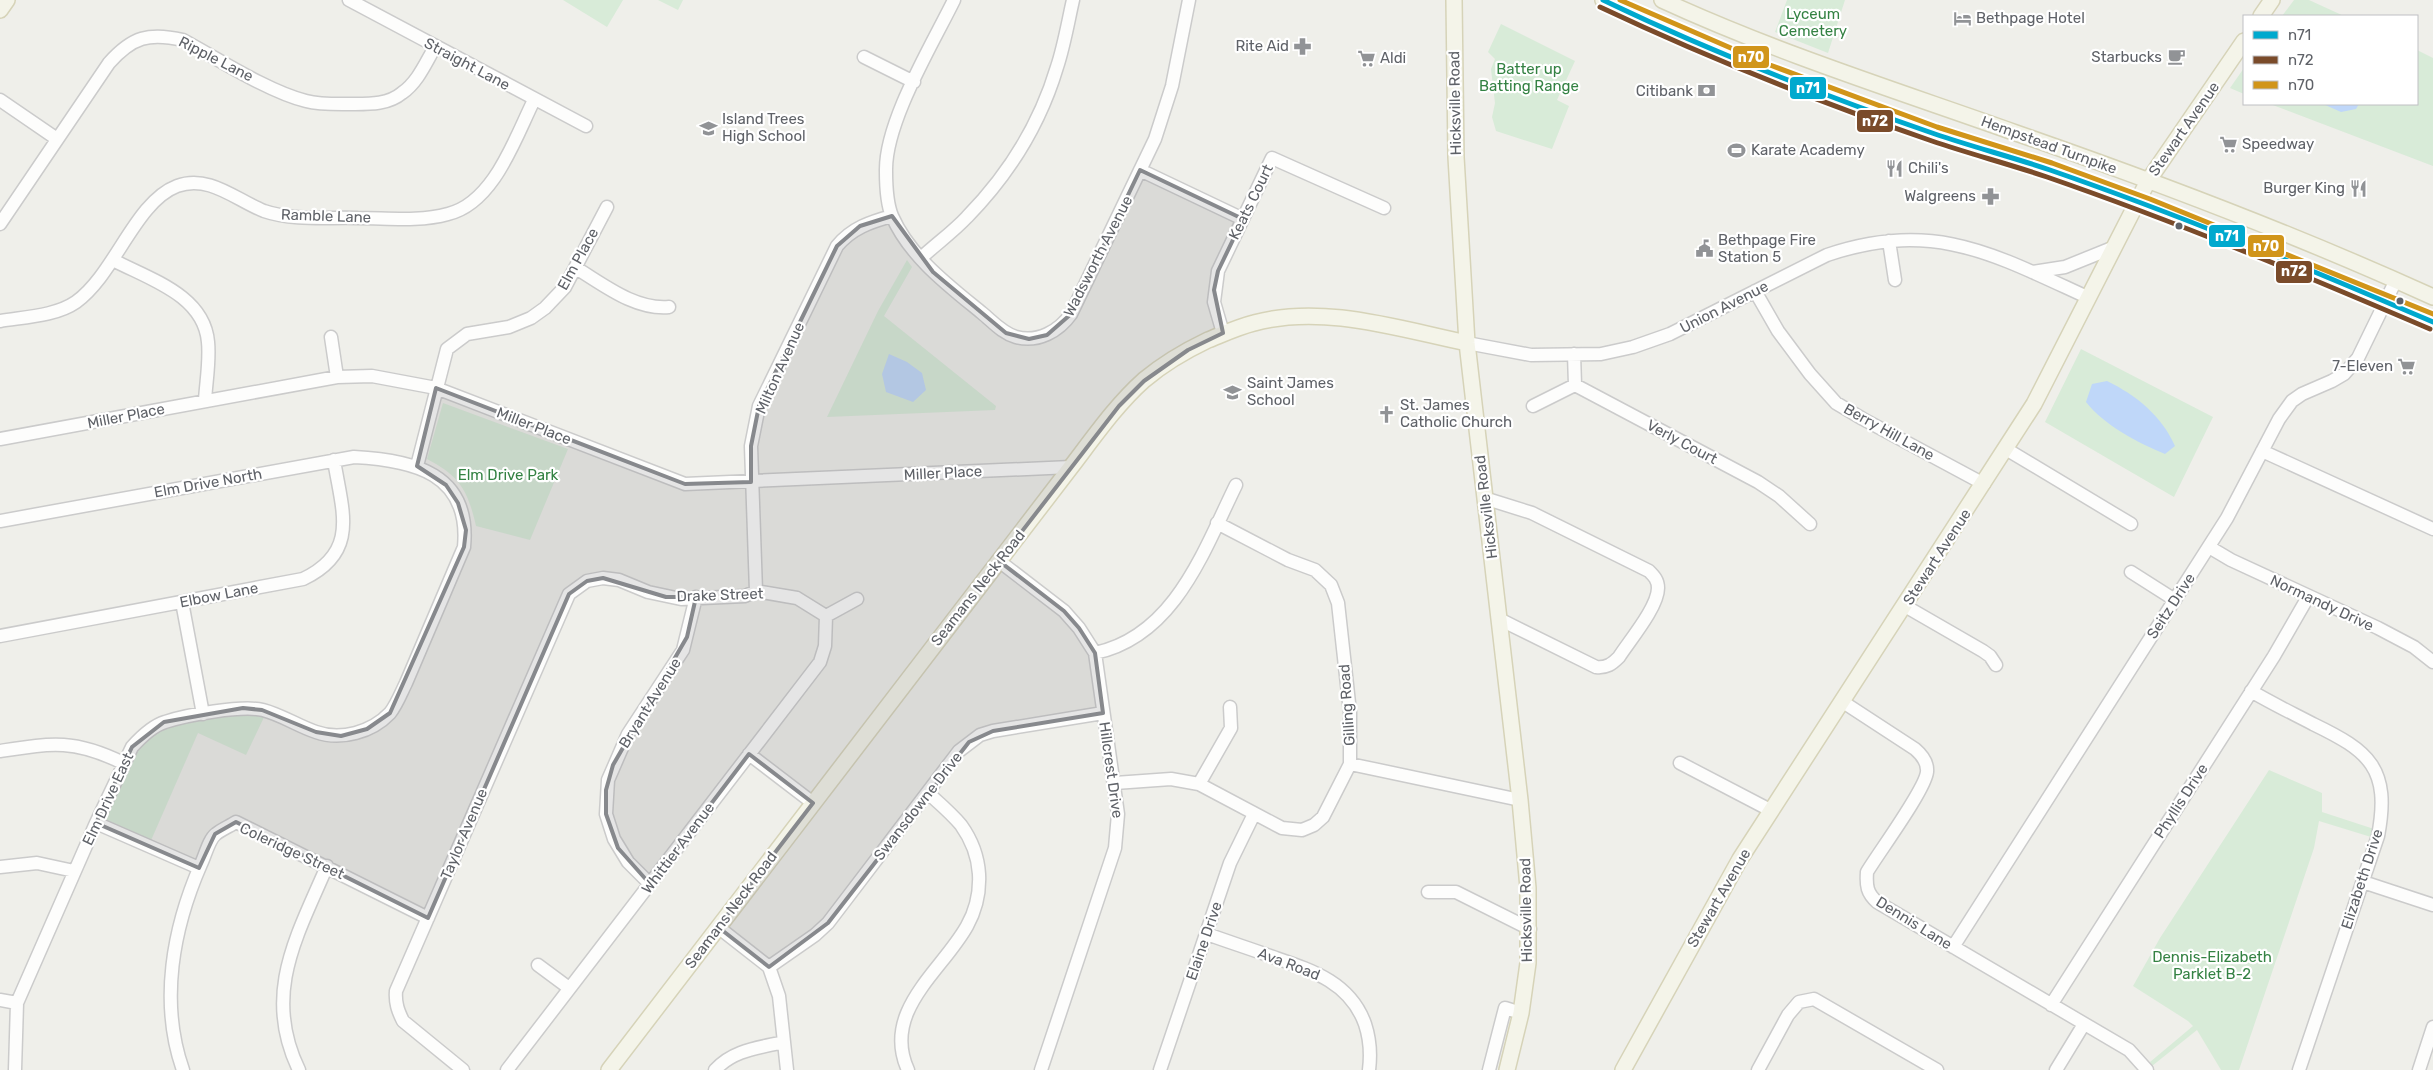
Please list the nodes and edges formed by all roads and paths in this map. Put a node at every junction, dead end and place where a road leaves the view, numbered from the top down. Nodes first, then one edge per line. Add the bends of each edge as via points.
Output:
1 (7, 0) edge
2 (954, 0) edge
3 (1073, 0) edge
4 (1189, 0) edge
5 (1454, 0) edge
6 (1603, 0) edge
7 (1662, 0) edge
8 (2272, 0) edge
9 (352, 1) edge
10 (0, 10) edge
11 (2262, 15) edge
12 (2243, 42) edge
13 (435, 46) junction
14 (864, 57) dead end
15 (914, 82) junction
16 (0, 100) edge
17 (534, 100) junction
18 (586, 126) dead end
19 (57, 140) junction
20 (1140, 170) junction
21 (2148, 181) junction
22 (2136, 202) junction
23 (607, 207) dead end
24 (1384, 208) dead end
25 (892, 216) junction
26 (1243, 219) junction
27 (0, 224) edge
28 (1889, 241) junction
29 (2112, 248) junction
30 (921, 258) junction
31 (113, 260) junction
32 (576, 268) junction
33 (2032, 272) junction
34 (1895, 280) dead end
35 (2396, 280) junction
36 (1754, 291) junction
37 (2087, 297) junction
38 (2433, 298) edge
39 (2385, 302) junction
40 (669, 308) dead end
41 (0, 322) edge
42 (2433, 322) edge
43 (1224, 333) junction
44 (331, 337) dead end
45 (1467, 343) junction
46 (1574, 354) junction
47 (337, 377) junction
48 (1575, 385) junction
49 (436, 388) junction
50 (206, 401) junction
51 (1533, 406) dead end
52 (0, 439) edge
53 (2006, 449) junction
54 (2262, 451) junction
55 (334, 460) junction
56 (417, 466) junction
57 (1071, 467) junction
58 (751, 482) junction
59 (1984, 484) junction
60 (1236, 485) dead end
61 (1484, 498) junction
62 (0, 521) edge
63 (1217, 522) junction
64 (1810, 524) dead end
65 (2131, 524) dead end
66 (2433, 529) edge
67 (2209, 547) junction
68 (999, 562) junction
69 (2131, 572) dead end
70 (583, 584) joint
71 (756, 591) junction
72 (696, 597) junction
73 (2308, 597) junction
74 (857, 599) dead end
75 (2175, 600) junction
76 (182, 602) junction
77 (1905, 606) junction
78 (826, 616) junction
79 (1499, 620) junction
80 (0, 636) edge
81 (1095, 653) junction
82 (2433, 662) edge
83 (1996, 665) dead end
84 (2251, 691) junction
85 (1843, 702) junction
86 (1230, 707) dead end
87 (1103, 713) junction
88 (203, 714) junction
89 (0, 751) edge
90 (749, 754) junction
91 (123, 763) junction
92 (1680, 763) dead end
93 (1350, 764) junction
94 (1115, 783) junction
95 (1199, 784) junction
96 (928, 793) junction
97 (1520, 800) junction
98 (813, 804) junction
99 (1772, 811) junction
100 (1254, 814) junction
101 (96, 823) junction
102 (327, 866) junction
103 (0, 867) edge
104 (199, 868) junction
105 (74, 871) junction
106 (2362, 882) junction
107 (650, 884) junction
108 (1428, 892) dead end
109 (2433, 905) edge
110 (428, 918) junction
111 (718, 927) junction
112 (1530, 929) junction
113 (1207, 934) junction
114 (1953, 947) junction
115 (538, 965) dead end
116 (769, 967) junction
117 (569, 988) junction
118 (0, 1000) edge
119 (17, 1003) junction
120 (2051, 1005) junction
121 (1521, 1012) junction
122 (2084, 1024) junction
123 (2433, 1027) edge
124 (784, 1042) junction
125 (15, 1070) edge
126 (183, 1070) edge
127 (299, 1070) edge
128 (463, 1070) edge
129 (507, 1070) edge
130 (609, 1070) edge
131 (715, 1070) edge
132 (787, 1070) edge
133 (908, 1070) edge
134 (1041, 1070) edge
135 (1160, 1070) edge
136 (1369, 1070) edge
137 (1489, 1070) edge
138 (1507, 1070) edge
139 (1624, 1070) edge
140 (1758, 1070) edge
141 (1937, 1070) edge
142 (2056, 1070) edge
143 (2147, 1070) edge
144 (2299, 1070) edge
145 (2419, 1070) edge

1 - 10 main road
2 - 15 street
3 - 30 street via 1058,67 1026,141 979,205
4 - 20 street, Wadsworth Avenue via 1172,86 1155,138
5 - 45 main road, Hicksville Road via 1456,157
6 - 22 main road, Hempstead Turnpike via 1701,46 1936,134 2050,170
7 - 21 main road, Hempstead Turnpike via 1796,54
8 - 11 main road
9 - 13 street, Straight Lane
12 - 21 main road, Stewart Avenue
13 - 17 street, Straight Lane
13 - 19 street, Ripple Lane via 416,79 396,98 368,104 329,104 284,94 183,40 166,36 145,37 130,43 109,63
14 - 15 street
15 - 25 street via 896,120 887,151 887,189
16 - 19 street
17 - 18 street, Straight Lane
17 - 31 street, Ramble Lane via 487,188 474,202 450,214 423,218 291,217 264,210 210,184 189,183 170,189 154,202
19 - 27 street, Ripple Lane
20 - 26 street
20 - 30 street, Wadsworth Avenue via 1071,314 1059,328 1047,335 1030,338 1006,333 933,272
21 - 22 main road, Stewart Avenue
21 - 35 main road, Hempstead Turnpike
22 - 29 main road, Stewart Avenue
22 - 39 main road, Hempstead Turnpike via 2283,258
23 - 32 street, Elm Place
24 - 26 street, Keats Court via 1272,158
25 - 30 street, Wadsworth Avenue
25 - 58 street, Milton Avenue via 860,226 837,246 759,406 750,446
26 - 43 street, Keats Court via 1218,271 1214,290 1214,302
28 - 33 street, Union Avenue via 1958,244 1997,256
28 - 34 street
28 - 36 street, Union Avenue via 1827,255
29 - 33 street via 2065,267
29 - 37 main road, Stewart Avenue
31 - 41 street, Ramble Lane via 94,286 76,302 49,312
31 - 50 street via 178,294 199,314 208,343
32 - 40 street via 636,302 652,308
32 - 49 street, Elm Place via 554,300 532,318 509,327 467,334 454,342 447,349
33 - 37 street, Union Avenue
35 - 38 main road, Hempstead Turnpike
35 - 39 street, Seitz Drive
36 - 46 street, Union Avenue via 1670,334 1633,347 1601,354
36 - 59 street, Berry Hill Lane via 1778,331 1836,403
37 - 53 main road, Stewart Avenue via 2034,404
39 - 42 main road, Hempstead Turnpike
39 - 54 street, Seitz Drive via 2358,358 2344,374 2292,401
43 - 45 main road, Seamans Neck Road via 1254,322 1313,316
43 - 57 main road, Seamans Neck Road via 1171,360 1144,381 1119,406
44 - 47 street
45 - 46 street, Union Avenue via 1531,355
45 - 61 main road, Hicksville Road
46 - 48 street
47 - 49 street, Miller Place via 372,376
47 - 50 street, Miller Place
48 - 51 street
48 - 64 street, Verly Court via 1758,482
49 - 56 street, Elm Place
49 - 58 street, Miller Place via 685,484
50 - 52 street, Miller Place
53 - 59 main road, Stewart Avenue
53 - 65 street
54 - 66 street
54 - 67 street, Seitz Drive
55 - 56 street, Elm Drive North via 354,457 390,459
55 - 62 street, Elm Drive North
55 - 76 street, Elbow Lane via 343,533 334,557 327,565 303,579
56 - 88 street, Elm Drive East via 431,472 446,485 458,503 466,530 464,547 390,713 367,729 341,736 316,732 262,710 243,708
57 - 58 street, Miller Place
57 - 68 main road, Seamans Neck Road
58 - 71 street, Milton Avenue
59 - 77 main road, Stewart Avenue
60 - 63 street
61 - 79 main road, Hicksville Road
61 - 79 street via 1532,513 1649,571 1658,583 1656,599 1619,657 1604,668
63 - 81 street via 1183,590 1167,610 1123,644
63 - 93 street, Gilling Road via 1288,560 1315,570 1331,585 1338,603 1350,712
67 - 73 street, Normandy Drive
67 - 75 street, Seitz Drive
68 - 81 street, Hillcrest Drive via 1064,611 1080,628
68 - 98 main road, Seamans Neck Road
69 - 75 street
70 - 72 street, Drake Street via 603,578 619,580 666,597
70 - 110 street, Taylor Avenue via 569,594 559,614
71 - 72 street, Drake Street via 745,596
71 - 78 street, Drake Street via 797,598
72 - 107 street, Bryant Avenue via 683,650 628,734 608,780 606,814 614,839 628,862
73 - 82 street, Normandy Drive via 2414,647
73 - 84 street, Phyllis Drive
74 - 78 street
75 - 114 street, Seitz Drive
76 - 80 street, Elbow Lane
76 - 88 street
77 - 83 street via 1983,651
77 - 85 main road, Stewart Avenue
78 - 90 street, Whittier Avenue via 825,646 820,662
79 - 97 main road, Hicksville Road
81 - 87 street, Hillcrest Drive
84 - 106 street, Elizabeth Drive via 2348,741 2370,763 2381,789 2382,810 2378,836
84 - 120 street, Phyllis Drive
85 - 99 main road, Stewart Avenue
85 - 114 street, Dennis Lane via 1915,749 1924,757 1927,769 1922,786 1867,872 1868,894
86 - 95 street via 1231,728
87 - 94 street, Hillcrest Drive
87 - 96 street, Swansdowne Drive via 980,735 959,751
88 - 91 street, Elm Drive East via 164,722 150,730 132,747
89 - 91 street via 43,744 76,745 99,751
90 - 98 street
90 - 107 street, Whittier Avenue
91 - 101 street, Elm Drive East
92 - 99 street
93 - 97 street
93 - 100 street, Gilling Road via 1329,808 1314,825 1293,830
94 - 95 street, Gilling Road via 1171,780
94 - 134 street, Hillcrest Drive via 1118,814 1115,848
95 - 100 street, Gilling Road
96 - 116 street, Swansdowne Drive via 828,922
96 - 133 street via 953,816 970,839 978,864 980,888 967,927 914,997 906,1014 901,1038
97 - 112 main road, Hicksville Road
98 - 111 main road, Seamans Neck Road
99 - 139 main road, Stewart Avenue via 1717,900
100 - 113 street, Elaine Drive via 1230,863
101 - 104 street
101 - 105 street, Elm Drive East
102 - 104 street, Coleridge Street via 236,822 214,834
102 - 110 street, Coleridge Street
102 - 127 street via 290,952 283,980 285,1032
103 - 105 street via 37,863
104 - 126 street, Coleridge Street via 179,924 171,986 174,1038
105 - 119 street, Elm Drive East
106 - 109 street
106 - 144 street, Elizabeth Drive
107 - 117 street, Whittier Avenue
108 - 112 street via 1456,892
110 - 128 street, Taylor Avenue via 395,999 398,1012 412,1031
111 - 116 street
111 - 130 main road, Seamans Neck Road
112 - 121 main road, Hicksville Road
113 - 135 street, Elaine Drive
113 - 136 street, Ava Road via 1313,971 1336,983 1361,1014 1368,1034
114 - 120 street, Dennis Lane
115 - 117 street
116 - 124 street via 779,996
117 - 129 street, Whittier Avenue
118 - 119 street
119 - 125 street, Elm Drive East
120 - 122 street, Dennis Lane
121 - 137 street via 1505,1008
121 - 138 main road, Hicksville Road
122 - 142 street
122 - 143 street, Dennis Lane via 2129,1050
123 - 145 street
124 - 131 street via 742,1051
124 - 132 street
140 - 141 street via 1788,1015 1806,999 1814,999 1830,1007

